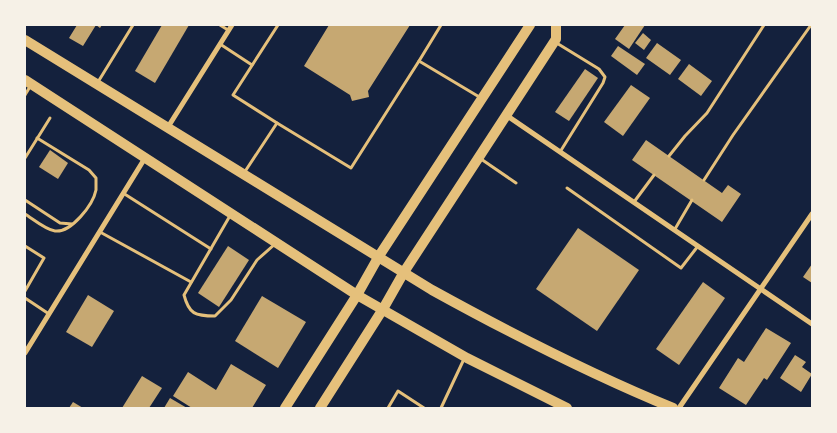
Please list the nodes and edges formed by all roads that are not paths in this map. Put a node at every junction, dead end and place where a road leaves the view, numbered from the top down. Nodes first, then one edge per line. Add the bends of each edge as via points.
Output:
1 (133, 25) edge
2 (220, 25) edge
3 (232, 25) edge
4 (278, 25) edge
5 (441, 25) edge
6 (530, 25) edge
7 (556, 25) edge
8 (764, 25) edge
9 (811, 25) edge
10 (229, 30) junction
11 (25, 40) edge
12 (555, 42) junction
13 (220, 44) junction
14 (419, 61) junction
15 (252, 65) junction
16 (28, 82) edge
17 (97, 84) junction
18 (25, 96) edge
19 (481, 98) junction
20 (506, 115) junction
21 (50, 118) dead end
22 (277, 123) junction
23 (168, 127) junction
24 (37, 138) junction
25 (560, 152) junction
26 (669, 156) dead end
27 (25, 158) edge
28 (145, 158) junction
29 (478, 158) junction
30 (244, 174) junction
31 (654, 175) dead end
32 (704, 180) dead end
33 (516, 183) dead end
34 (567, 188) dead end
35 (123, 193) junction
36 (25, 200) edge
37 (692, 200) dead end
38 (634, 202) junction
39 (25, 214) edge
40 (232, 214) junction
41 (812, 214) edge
42 (73, 224) junction
43 (674, 229) junction
44 (100, 232) junction
45 (276, 243) junction
46 (698, 245) junction
47 (25, 246) edge
48 (211, 248) junction
49 (379, 256) junction
50 (404, 272) junction
51 (191, 282) junction
52 (761, 288) junction
53 (25, 291) edge
54 (357, 295) junction
55 (25, 298) edge
56 (383, 310) junction
57 (49, 314) junction
58 (812, 324) edge
59 (25, 353) edge
60 (465, 357) junction
61 (285, 408) edge
62 (320, 408) edge
63 (388, 408) edge
64 (424, 408) edge
65 (441, 408) edge
66 (568, 408) edge
67 (673, 408) edge
68 (678, 408) edge

1 - 17 lane
2 - 10 lane
3 - 10 street
4 - 15 lane
5 - 14 lane
6 - 19 main road
7 - 12 main road
8 - 26 lane via 707,114
9 - 32 lane
10 - 13 street
11 - 17 main road
12 - 20 main road
12 - 25 lane via 599,69 605,78
13 - 15 lane
13 - 23 street
14 - 19 lane
14 - 22 lane via 351,168
15 - 22 lane via 233,95
16 - 18 lane
16 - 28 main road
17 - 23 main road
19 - 49 main road
20 - 25 street
20 - 29 main road
21 - 24 lane
22 - 30 lane
23 - 30 main road
24 - 27 lane
24 - 42 lane via 96,178 92,200
25 - 38 street
28 - 35 street
28 - 40 main road
29 - 33 lane
29 - 50 main road
30 - 49 main road
31 - 38 lane
34 - 46 lane via 681,268
35 - 44 street
35 - 48 lane
36 - 42 lane via 60,223
37 - 43 lane
38 - 43 street
39 - 42 lane via 53,231 64,231
40 - 45 main road
40 - 48 lane
41 - 52 street
43 - 46 street
44 - 51 lane
44 - 57 street
45 - 51 lane via 257,260 231,300 214,316 201,316 187,307 184,295
45 - 54 main road
46 - 52 street
47 - 53 lane via 44,258
48 - 51 lane
49 - 50 main road
49 - 54 main road
50 - 56 main road
50 - 67 main road via 478,315 601,377
52 - 58 street
52 - 68 street
54 - 56 main road
54 - 61 main road
55 - 57 lane
56 - 60 main road
56 - 62 main road
57 - 59 street
60 - 65 lane
60 - 66 main road
63 - 64 lane via 398,391

